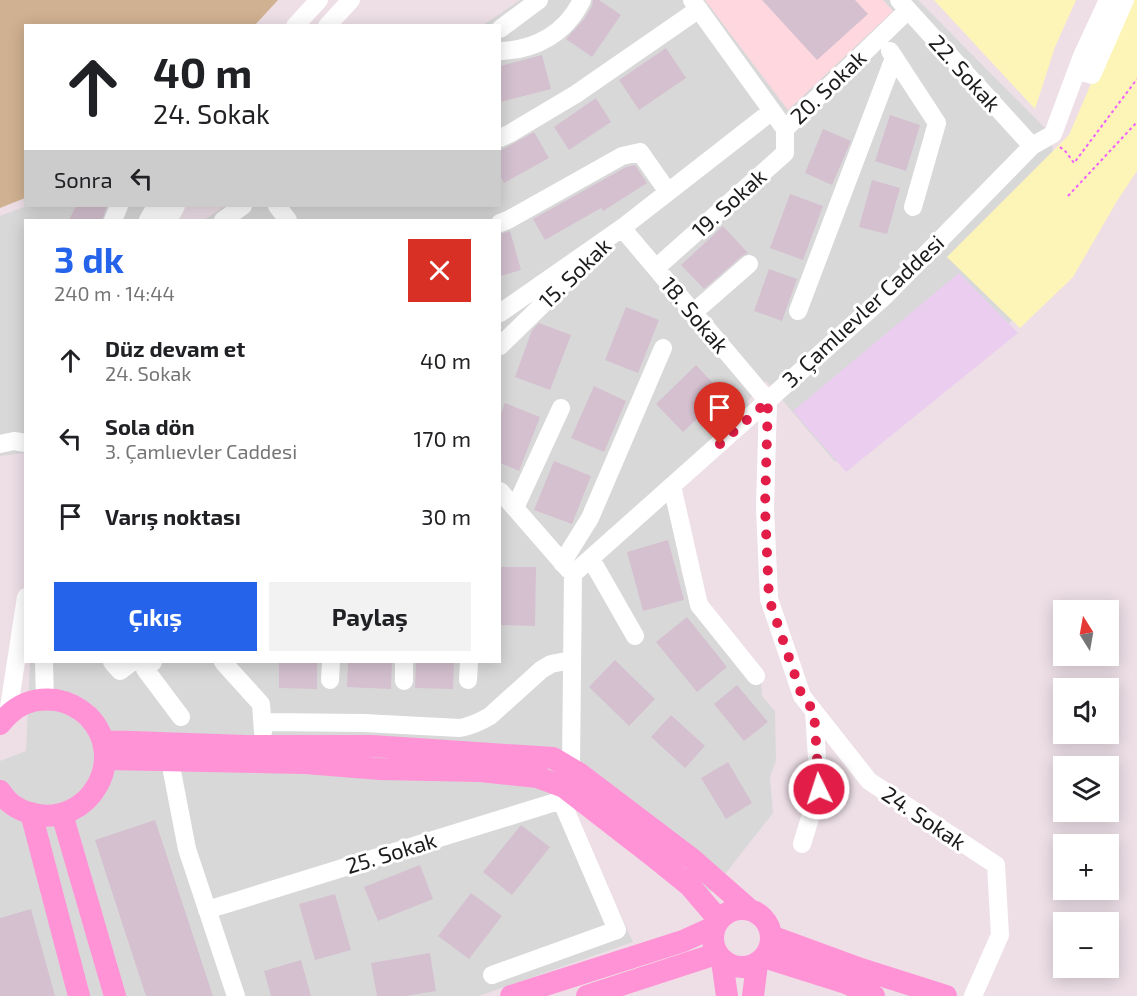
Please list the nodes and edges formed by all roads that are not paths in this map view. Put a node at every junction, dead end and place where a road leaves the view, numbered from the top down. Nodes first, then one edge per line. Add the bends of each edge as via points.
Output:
1 (319, 0) edge
2 (351, 0) edge
3 (539, 0) edge
4 (582, 0) edge
5 (1108, 0) edge
6 (1125, 0) edge
7 (695, 5) edge
8 (904, 5) edge
9 (298, 24) edge
10 (329, 24) edge
11 (501, 28) edge
12 (881, 37) junction
13 (501, 51) edge
14 (894, 58) junction
15 (1077, 70) junction
16 (772, 111) junction
17 (785, 129) junction
18 (501, 138) edge
19 (1039, 142) junction
20 (668, 192) junction
21 (242, 207) edge
22 (278, 207) edge
23 (913, 207) dead end
24 (224, 219) edge
25 (287, 219) edge
26 (501, 223) edge
27 (622, 228) junction
28 (749, 264) dead end
29 (656, 268) junction
30 (798, 311) dead end
31 (501, 312) edge
32 (693, 313) junction
33 (501, 345) edge
34 (663, 348) dead end
35 (768, 401) junction
36 (561, 408) dead end
37 (24, 443) edge
38 (0, 444) edge
39 (672, 486) junction
40 (501, 492) edge
41 (515, 508) junction
42 (591, 559) junction
43 (568, 568) junction
44 (24, 608) edge
45 (635, 636) dead end
46 (571, 660) junction
47 (44, 663) edge
48 (113, 663) edge
49 (131, 663) edge
50 (152, 663) edge
51 (224, 663) edge
52 (331, 663) edge
53 (404, 663) edge
54 (469, 663) edge
55 (756, 676) dead end
56 (330, 680) dead end
57 (468, 680) dead end
58 (404, 681) dead end
59 (45, 699) junction
60 (814, 711) junction
61 (181, 717) dead end
62 (4, 719) edge
63 (263, 722) junction
64 (264, 746) junction
65 (104, 750) junction
66 (170, 761) junction
67 (571, 768) junction
68 (568, 798) junction
69 (3, 799) edge
70 (31, 813) junction
71 (62, 814) junction
72 (802, 844) dead end
73 (207, 910) junction
74 (750, 910) junction
75 (716, 923) junction
76 (771, 936) junction
77 (719, 958) junction
78 (761, 961) junction
79 (492, 975) dead end
80 (79, 996) edge
81 (115, 996) edge
82 (236, 996) edge
83 (511, 996) edge
84 (588, 996) edge
85 (727, 996) edge
86 (753, 996) edge
87 (874, 996) edge
88 (946, 996) edge
89 (973, 996) edge

1 - 9 street
2 - 10 street
3 - 11 street
4 - 13 street via 571,19 549,38 521,49
5 - 15 street, 3. Çamlıevler Caddesi
6 - 15 street via 1092,75
7 - 16 street, 20. Sokak
7 - 18 street via 576,94
8 - 12 street, 20. Sokak
8 - 19 street, 22. Sokak
12 - 14 street
12 - 17 street, 20. Sokak
14 - 23 street via 937,123
14 - 30 street
15 - 19 street, 3. Çamlıevler Caddesi via 1053,134
16 - 17 street, 20. Sokak
16 - 20 street
17 - 29 street, 19. Sokak via 785,153
19 - 35 street, 3. Çamlıevler Caddesi via 885,296
20 - 26 street via 640,152 622,156
20 - 27 street
21 - 24 street
22 - 25 street
27 - 29 street, 18. Sokak
27 - 31 street, 15. Sokak
27 - 33 street, 15. Sokak
28 - 32 street
29 - 32 street, 18. Sokak
32 - 35 street, 18. Sokak
34 - 43 street
35 - 39 street, 3. Çamlıevler Caddesi
35 - 60 street, 24. Sokak via 765,507 769,599 802,696
36 - 41 street
37 - 38 street
39 - 42 street, 3. Çamlıevler Caddesi
39 - 55 street via 699,605
40 - 41 street
41 - 43 street
42 - 43 street, 3. Çamlıevler Caddesi
42 - 45 street
43 - 46 street
44 - 62 street
46 - 63 street via 540,670 490,716 468,727
46 - 67 street
47 - 59 street
48 - 49 street via 120,671
50 - 61 street via 145,669
51 - 63 street via 261,704
52 - 56 street
53 - 58 street
54 - 57 street
59 - 62 main road via 25,703
59 - 65 main road via 64,701 81,710 95,724
60 - 72 street via 819,789
60 - 89 street, 24. Sokak via 869,781 996,865 1000,935
63 - 64 street
64 - 65 main road
64 - 67 main road via 372,746 541,757 553,758
65 - 66 main road
65 - 71 main road via 102,778 93,794 79,807
66 - 68 main road via 480,771 537,777 564,787
66 - 73 street via 187,849
67 - 74 main road via 692,859
68 - 73 street, 25. Sokak
68 - 75 main road via 690,886
68 - 79 street via 617,930
69 - 70 main road
70 - 71 main road
70 - 80 main road
71 - 81 main road
73 - 82 street
74 - 75 main road via 733,910
74 - 76 main road via 764,920
75 - 77 main road via 712,936
75 - 83 main road via 683,941
76 - 78 main road via 769,951
76 - 88 main road
77 - 78 main road via 740,968
77 - 84 main road
77 - 85 main road
78 - 86 main road
78 - 87 main road via 846,983

